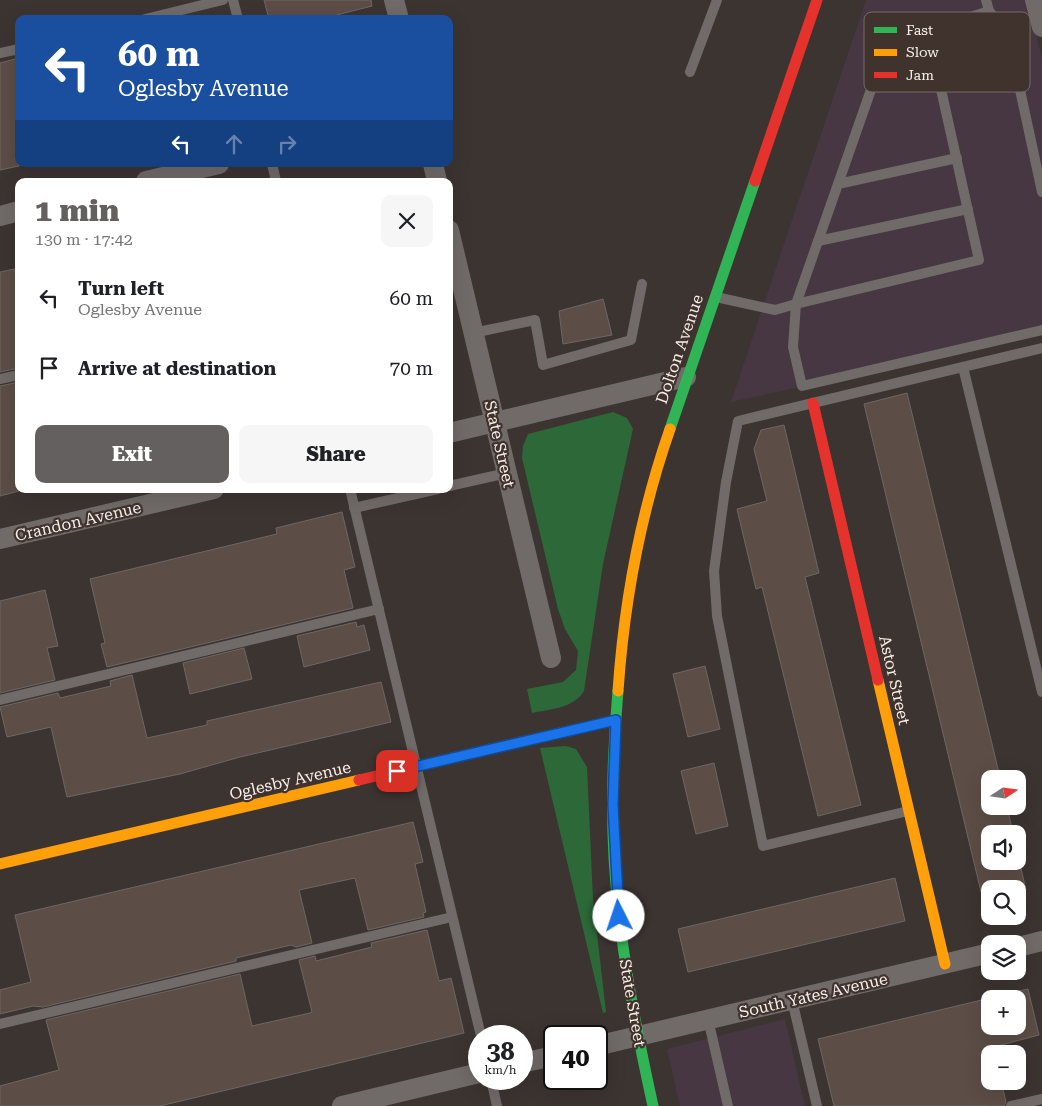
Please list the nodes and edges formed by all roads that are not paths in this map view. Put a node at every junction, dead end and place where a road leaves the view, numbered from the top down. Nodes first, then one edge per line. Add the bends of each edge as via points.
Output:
1 (223, 0) edge
2 (233, 0) edge
3 (394, 0) edge
4 (717, 0) edge
5 (817, 0) edge
6 (986, 0) edge
7 (1035, 0) edge
8 (989, 11) joint
9 (986, 12) edge
10 (161, 15) edge
11 (237, 15) edge
12 (398, 15) edge
13 (1042, 27) edge
14 (15, 50) edge
15 (0, 54) edge
16 (690, 72) dead end
17 (870, 92) edge
18 (942, 92) edge
19 (1020, 92) edge
20 (957, 158) junction
21 (206, 167) edge
22 (159, 178) edge
23 (838, 184) junction
24 (1042, 192) edge
25 (968, 209) junction
26 (15, 212) edge
27 (0, 216) edge
28 (818, 241) junction
29 (453, 247) edge
30 (642, 284) dead end
31 (714, 296) junction
32 (796, 304) junction
33 (1042, 330) edge
34 (473, 333) junction
35 (1042, 348) edge
36 (963, 367) junction
37 (15, 376) edge
38 (686, 377) junction
39 (0, 379) edge
40 (813, 403) junction
41 (494, 422) junction
42 (453, 432) edge
43 (506, 473) junction
44 (453, 485) edge
45 (197, 493) edge
46 (351, 493) edge
47 (420, 493) edge
48 (354, 508) junction
49 (0, 539) edge
50 (379, 609) junction
51 (551, 658) dead end
52 (1042, 692) edge
53 (0, 700) edge
54 (616, 720) junction
55 (416, 767) junction
56 (909, 811) junction
57 (0, 864) edge
58 (452, 917) junction
59 (1042, 941) edge
60 (1026, 945) edge
61 (981, 955) edge
62 (945, 964) junction
63 (792, 1000) junction
64 (708, 1019) junction
65 (0, 1024) edge
66 (478, 1025) edge
67 (637, 1036) junction
68 (608, 1043) edge
69 (468, 1076) edge
70 (493, 1090) edge
71 (1042, 1099) edge
72 (342, 1106) edge
73 (497, 1106) edge
74 (654, 1106) edge
75 (728, 1106) edge
76 (817, 1106) edge
77 (1011, 1106) edge

1 - 10 lane
2 - 11 lane
3 - 12 street
4 - 16 lane
5 - 31 street, Dolton Avenue
6 - 8 lane
7 - 13 street
8 - 9 lane
14 - 15 lane
17 - 23 lane
18 - 20 lane
19 - 24 lane
20 - 23 lane
20 - 25 lane
21 - 22 street
23 - 28 lane
25 - 28 lane
25 - 32 lane via 979,260
26 - 27 street
28 - 32 lane
29 - 34 street, State Street
30 - 34 lane via 631,340 622,343 543,365 535,320
31 - 32 lane via 775,310
31 - 38 street, Dolton Avenue
32 - 33 lane via 793,347 802,386
34 - 41 street, State Street
35 - 36 lane
36 - 40 lane
36 - 52 lane
37 - 39 lane
38 - 41 street
38 - 54 street, Dolton Avenue via 644,518 622,642
40 - 56 street, Astor Street
40 - 56 lane via 738,421 714,571 717,616 763,846
41 - 42 street
41 - 43 street, State Street
43 - 44 lane
43 - 51 street, State Street
45 - 49 street, Crandon Avenue
46 - 48 lane
47 - 48 lane
48 - 50 lane
50 - 53 lane
50 - 55 lane
54 - 55 street, Oglesby Avenue
54 - 67 street, State Street via 613,805 617,889
55 - 57 street, Oglesby Avenue
55 - 58 lane
56 - 62 street, Astor Street
58 - 65 lane
58 - 66 lane
59 - 60 street
61 - 62 street, South Yates Avenue
62 - 63 street, South Yates Avenue
63 - 64 street, South Yates Avenue
63 - 76 lane
64 - 67 street, South Yates Avenue
64 - 75 lane
67 - 68 street, South Yates Avenue
67 - 74 street, State Street
69 - 72 street
70 - 73 lane
71 - 77 lane

